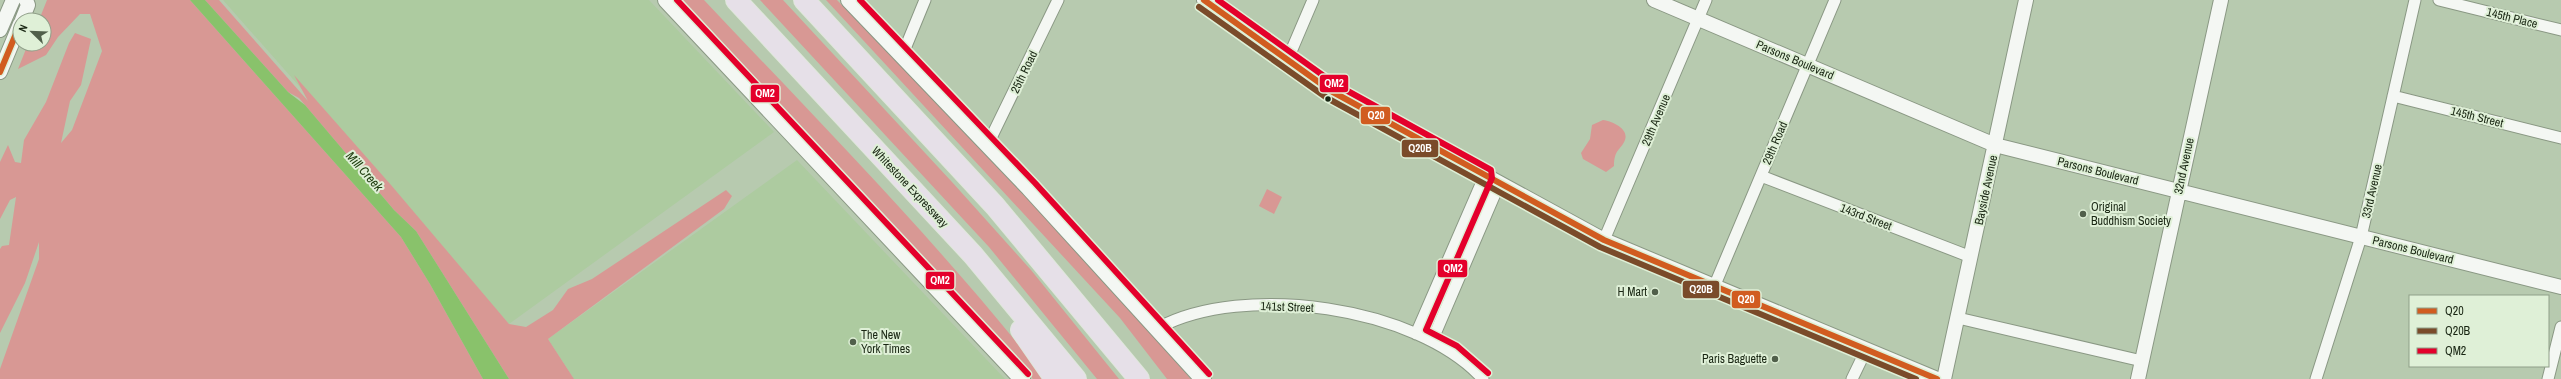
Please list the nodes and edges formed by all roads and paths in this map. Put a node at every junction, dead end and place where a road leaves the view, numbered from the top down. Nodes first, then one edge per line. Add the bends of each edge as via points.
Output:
1 (13, 0) edge
2 (26, 0) edge
3 (666, 0) edge
4 (804, 0) edge
5 (849, 0) edge
6 (925, 0) edge
7 (1058, 0) edge
8 (1204, 0) edge
9 (1314, 0) edge
10 (1654, 0) edge
11 (1706, 0) edge
12 (1835, 0) edge
13 (2026, 0) edge
14 (2221, 0) edge
15 (2415, 0) edge
16 (2439, 0) edge
17 (740, 5) edge
18 (25, 12) edge
19 (1698, 19) junction
20 (0, 30) edge
21 (2561, 30) edge
22 (12, 43) edge
23 (902, 56) junction
24 (1287, 61) junction
25 (1808, 65) junction
26 (0, 72) edge
27 (2393, 96) junction
28 (2561, 138) edge
29 (988, 144) junction
30 (1995, 145) junction
31 (1485, 175) junction
32 (1761, 176) junction
33 (1500, 182) junction
34 (2179, 191) junction
35 (935, 214) junction
36 (2361, 237) junction
37 (1604, 240) junction
38 (1970, 257) junction
39 (1714, 287) junction
40 (2561, 287) edge
41 (1958, 318) junction
42 (2561, 327) edge
43 (1158, 328) junction
44 (1416, 334) junction
45 (1432, 341) junction
46 (1866, 350) junction
47 (2142, 361) junction
48 (1022, 379) edge
49 (1055, 379) edge
50 (1076, 379) edge
51 (1139, 379) edge
52 (1203, 379) edge
53 (1483, 379) edge
54 (1852, 379) edge
55 (1937, 379) edge
56 (1944, 379) edge
57 (2138, 379) edge
58 (2316, 379) edge
59 (2548, 379) edge

1 - 20 street
2 - 18 street via 28,5
3 - 48 main road
4 - 51 highway via 999,210
5 - 23 main road
6 - 23 street
7 - 29 street, 25th Road
8 - 24 street
9 - 24 street
10 - 19 street, Parsons Boulevard
11 - 19 street, 29th Avenue
12 - 25 street, 29th Road
13 - 30 street, Bayside Avenue
14 - 34 street, 32nd Avenue
15 - 27 street, 33rd Avenue
16 - 21 street, 145th Place
17 - 35 highway, Whitestone Expressway
19 - 25 street, Parsons Boulevard
19 - 37 street, 29th Avenue
22 - 26 street
23 - 29 main road
24 - 31 street via 1331,92
25 - 30 street, Parsons Boulevard
25 - 32 street, 29th Road
27 - 28 street, 145th Street
27 - 36 street, 33rd Avenue
29 - 43 main road
30 - 34 street, Parsons Boulevard
30 - 38 street, Bayside Avenue
31 - 33 street
31 - 44 street
32 - 38 street, 143rd Street
32 - 39 street, 29th Road
33 - 37 street
33 - 45 street
34 - 36 street, Parsons Boulevard
34 - 47 street, 32nd Avenue
35 - 49 highway
35 - 50 highway, Whitestone Expressway via 1008,296
36 - 40 street, Parsons Boulevard
36 - 58 street, 33rd Avenue
37 - 39 street
38 - 41 street, Bayside Avenue
39 - 46 street
41 - 47 street
41 - 56 street, Bayside Avenue
42 - 59 street
43 - 44 street, 141st Street via 1186,317 1216,310 1283,305 1349,312
43 - 52 main road
44 - 45 street, 141st Street
45 - 53 street, 141st Street via 1459,357
46 - 54 street
46 - 55 street
47 - 57 street, 32nd Avenue

